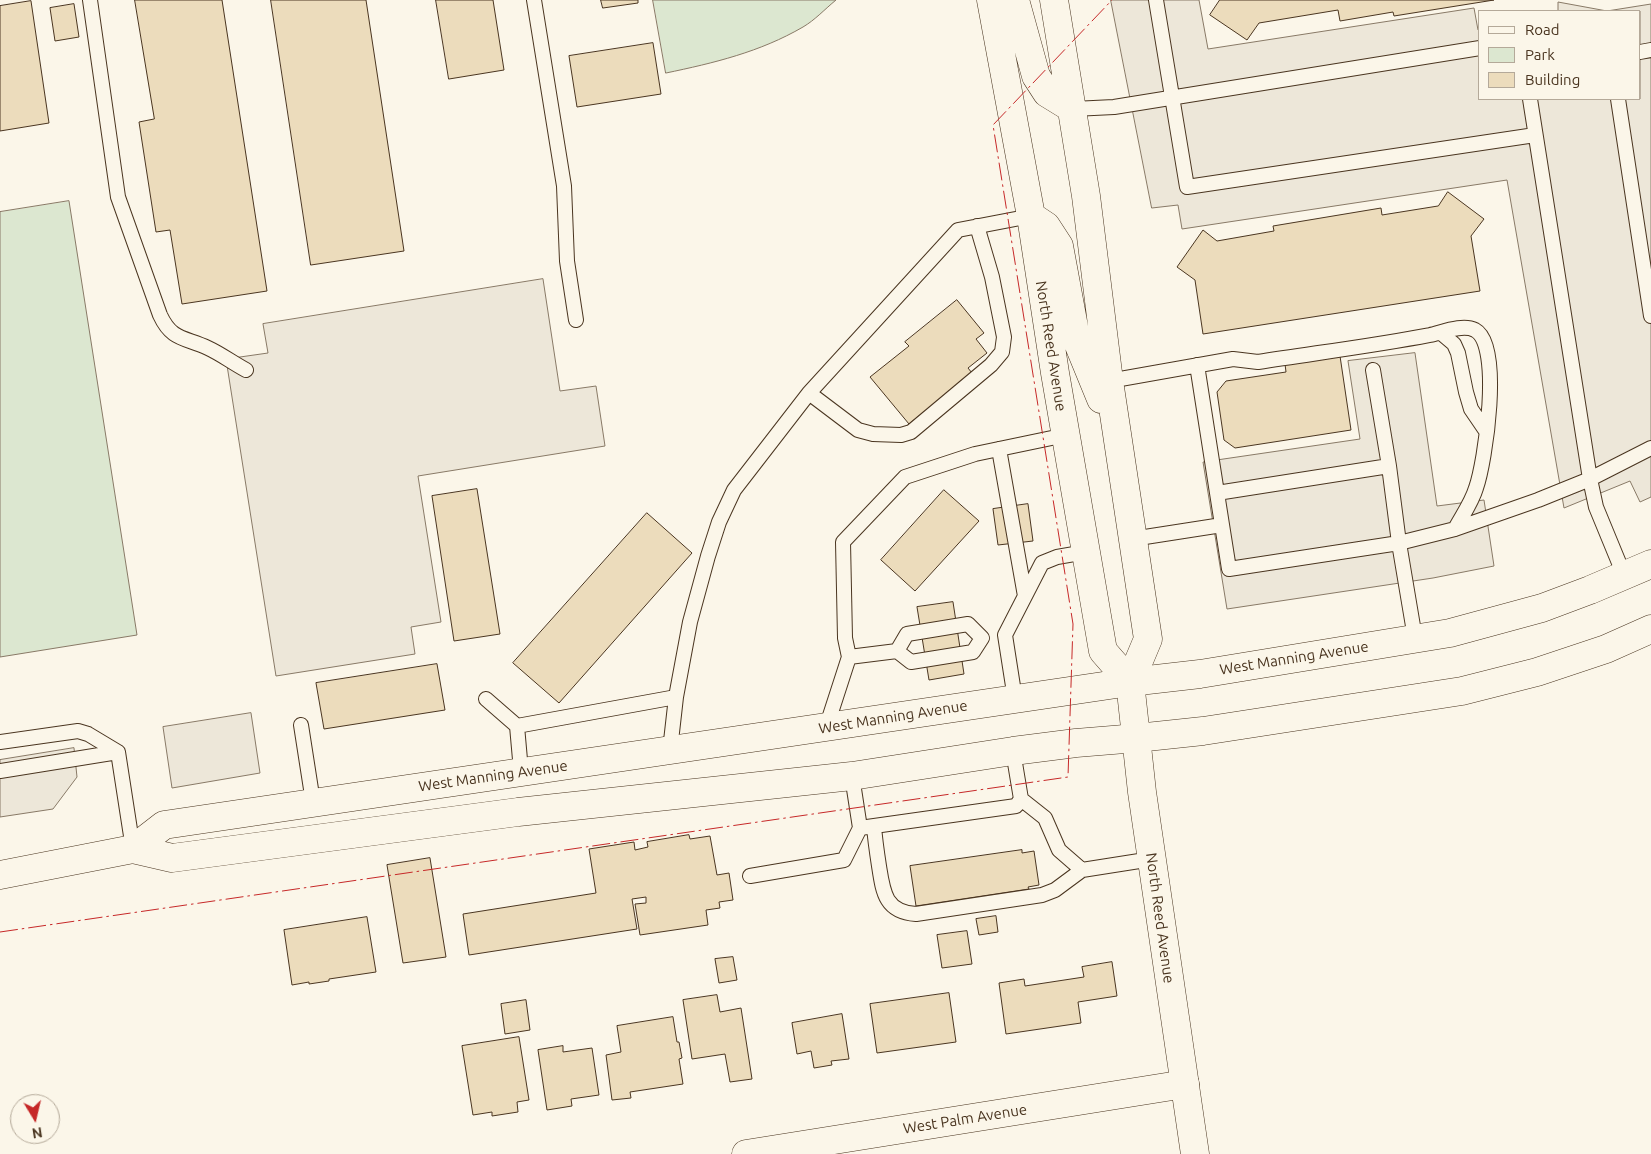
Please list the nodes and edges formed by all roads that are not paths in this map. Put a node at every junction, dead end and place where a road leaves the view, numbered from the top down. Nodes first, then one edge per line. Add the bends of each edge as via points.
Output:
1 (90, 0) edge
2 (534, 0) edge
3 (991, 0) edge
4 (1016, 0) edge
5 (1054, 0) edge
6 (1156, 0) edge
7 (1478, 48) edge
8 (1172, 98) junction
9 (1530, 100) edge
10 (1618, 100) edge
11 (1073, 109) junction
12 (1535, 136) junction
13 (1031, 216) junction
14 (977, 226) junction
15 (1651, 316) edge
16 (576, 320) dead end
17 (1441, 333) junction
18 (1197, 365) junction
19 (246, 370) dead end
20 (1373, 370) dead end
21 (1108, 381) junction
22 (809, 394) junction
23 (1486, 431) junction
24 (1066, 434) junction
25 (1117, 437) junction
26 (1651, 448) edge
27 (999, 449) junction
28 (1389, 466) junction
29 (1590, 480) junction
30 (1217, 493) junction
31 (1222, 525) junction
32 (1455, 528) junction
33 (1132, 540) junction
34 (1399, 543) junction
35 (1086, 552) junction
36 (1651, 564) edge
37 (1624, 575) junction
38 (1025, 596) junction
39 (1651, 629) edge
40 (1005, 635) junction
41 (982, 638) junction
42 (1415, 638) junction
43 (897, 651) junction
44 (849, 657) junction
45 (1130, 682) junction
46 (676, 697) junction
47 (486, 699) dead end
48 (1015, 699) junction
49 (301, 724) dead end
50 (517, 726) junction
51 (826, 728) junction
52 (1137, 738) junction
53 (0, 742) edge
54 (670, 750) junction
55 (1013, 751) junction
56 (118, 752) junction
57 (0, 771) edge
58 (521, 771) junction
59 (852, 776) junction
60 (1021, 799) junction
61 (313, 802) junction
62 (867, 827) junction
63 (134, 849) junction
64 (1152, 859) junction
65 (1082, 870) junction
66 (0, 875) edge
67 (750, 876) dead end
68 (1185, 1084) junction
69 (746, 1154) edge
70 (1195, 1154) edge

1 - 19 lane via 118,197 160,315 165,326 177,336 208,348
2 - 16 lane via 564,186 567,261
3 - 13 main road, North Reed Avenue
4 - 11 main road via 1036,76 1047,93
5 - 11 main road, North Reed Avenue
6 - 8 lane
7 - 8 lane
8 - 11 lane via 1114,107
8 - 12 lane via 1187,187
9 - 12 lane
10 - 15 lane
11 - 21 main road, North Reed Avenue
12 - 29 lane
13 - 14 lane
13 - 24 main road, North Reed Avenue
13 - 25 main road via 1046,226 1059,246 1076,338
14 - 22 lane via 958,230
14 - 22 lane via 994,283 1004,336 1002,352 992,365 911,432 901,436 858,430
17 - 18 lane via 1258,362 1233,359
17 - 23 lane via 1454,344 1471,409
17 - 23 lane via 1464,328 1475,330 1481,336 1488,355 1490,377
18 - 21 lane
18 - 30 lane
20 - 28 lane
21 - 25 main road, North Reed Avenue
22 - 46 lane via 734,490 719,522 690,622
23 - 32 lane via 1476,488
24 - 27 lane
24 - 35 main road, North Reed Avenue
25 - 33 main road, North Reed Avenue
26 - 29 lane
27 - 38 lane
27 - 44 lane via 905,477 844,542 845,638
28 - 30 lane
28 - 34 lane
29 - 32 lane
29 - 37 lane via 1596,507
30 - 31 lane
31 - 33 lane
31 - 34 lane via 1229,569
32 - 34 lane
33 - 45 main road, North Reed Avenue via 1148,639
34 - 42 lane
35 - 38 lane via 1042,563
35 - 45 main road, North Reed Avenue via 1103,651
36 - 37 main road, West Manning Avenue
37 - 42 main road, West Manning Avenue via 1542,608 1450,633
38 - 40 lane
39 - 52 main road, West Manning Avenue via 1606,649 1537,672 1462,691 1203,731
40 - 41 lane
40 - 48 lane
41 - 43 lane via 973,652 911,662
41 - 43 lane via 968,624 907,634
42 - 45 main road, West Manning Avenue via 1200,674
43 - 44 lane
44 - 51 lane
45 - 48 main road, West Manning Avenue
45 - 52 main road, North Reed Avenue
46 - 50 lane
46 - 54 lane
47 - 50 lane
48 - 51 main road, West Manning Avenue
49 - 61 lane
50 - 58 lane
51 - 54 main road, West Manning Avenue
52 - 55 main road, West Manning Avenue
52 - 64 main road, North Reed Avenue
53 - 56 lane via 78,731
54 - 58 main road, West Manning Avenue
55 - 59 main road, West Manning Avenue
55 - 60 lane
56 - 57 lane
56 - 63 lane
58 - 61 main road, West Manning Avenue
59 - 62 lane
59 - 63 main road, West Manning Avenue via 518,812 172,858
60 - 62 lane via 1016,806
60 - 65 lane via 1044,818 1059,850
61 - 63 main road, West Manning Avenue via 164,825
62 - 65 lane via 885,895 893,906 908,914 1042,895 1055,890
62 - 67 lane via 844,860
63 - 66 main road, West Manning Avenue
64 - 65 lane
64 - 68 main road, North Reed Avenue
68 - 69 main road, West Palm Avenue
68 - 70 main road, North Reed Avenue

